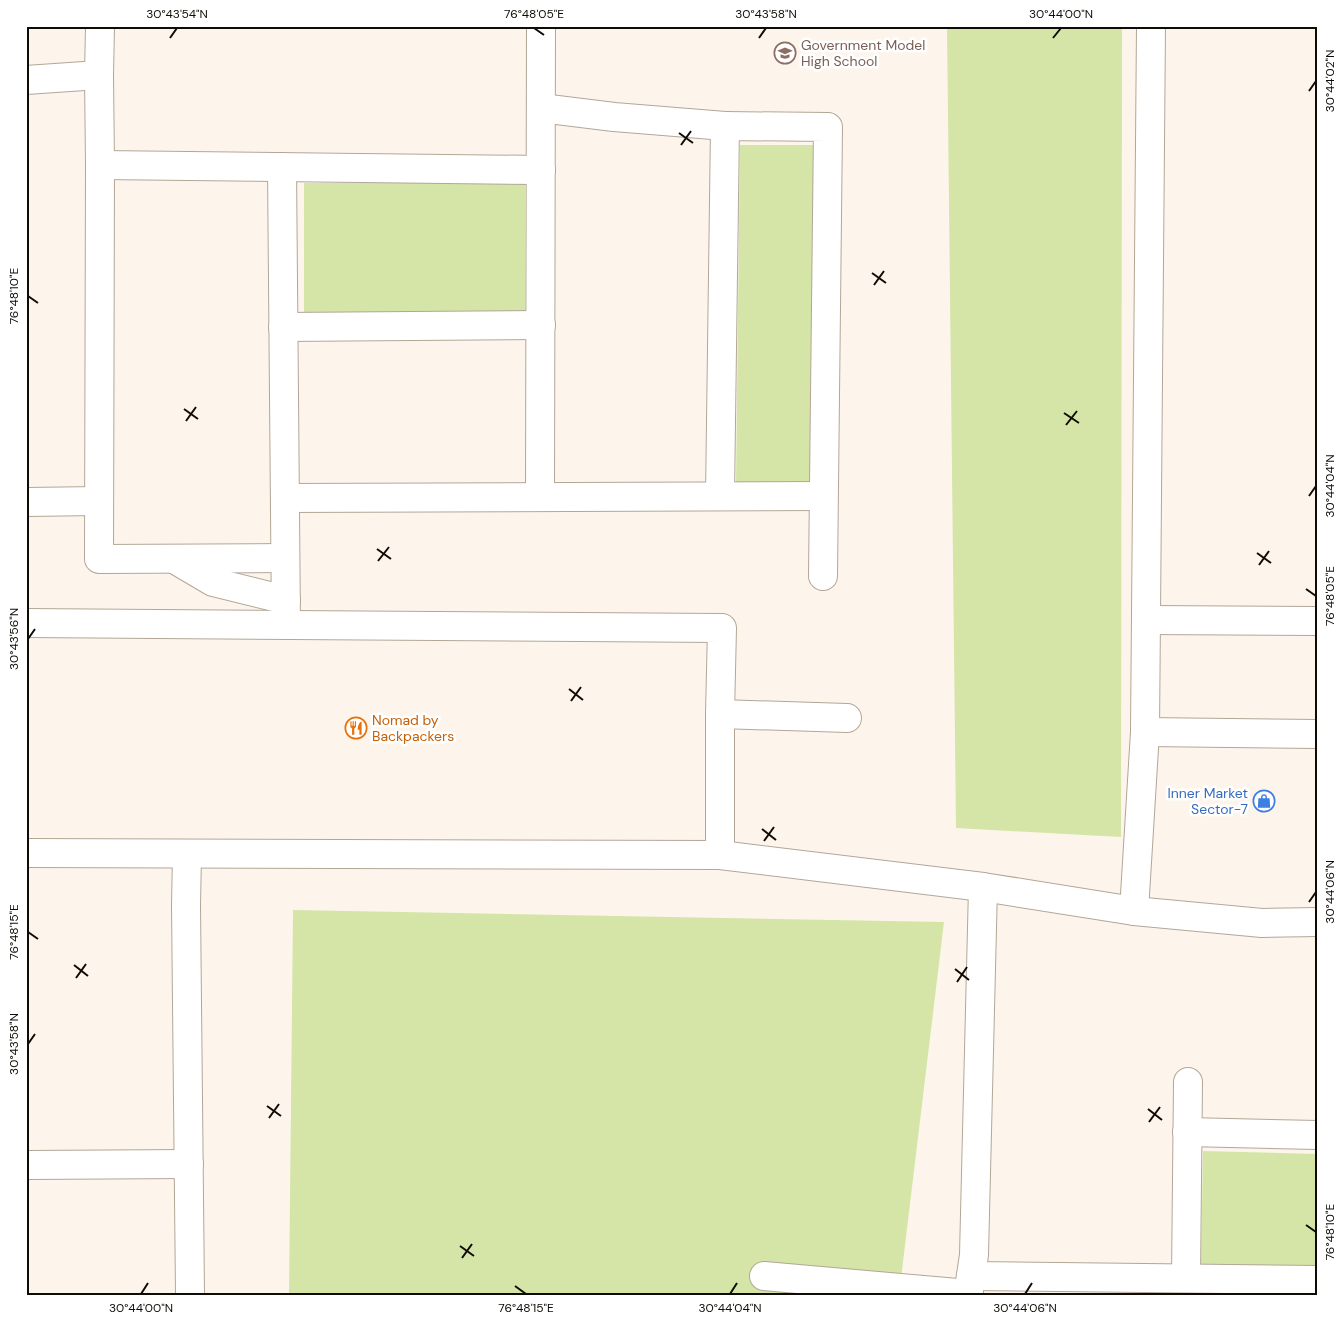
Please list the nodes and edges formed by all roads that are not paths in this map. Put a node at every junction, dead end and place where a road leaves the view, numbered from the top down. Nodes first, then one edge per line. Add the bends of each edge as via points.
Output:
1 (100, 26) edge
2 (541, 26) edge
3 (1151, 26) edge
4 (98, 75) junction
5 (26, 80) edge
6 (541, 108) junction
7 (725, 126) junction
8 (100, 165) junction
9 (282, 167) junction
10 (541, 170) junction
11 (541, 325) junction
12 (283, 327) junction
13 (720, 496) junction
14 (823, 496) junction
15 (540, 497) junction
16 (285, 498) junction
17 (99, 501) junction
18 (26, 502) edge
19 (285, 558) junction
20 (174, 559) junction
21 (822, 576) dead end
22 (286, 612) junction
23 (1146, 620) junction
24 (1318, 621) edge
25 (26, 623) edge
26 (720, 714) junction
27 (847, 718) dead end
28 (1146, 732) junction
29 (1318, 734) edge
30 (26, 854) edge
31 (187, 854) junction
32 (720, 855) junction
33 (983, 886) junction
34 (1134, 911) junction
35 (1318, 922) edge
36 (1188, 1082) dead end
37 (1187, 1132) junction
38 (1318, 1135) edge
39 (189, 1164) junction
40 (26, 1165) edge
41 (764, 1276) dead end
42 (1186, 1278) junction
43 (1318, 1280) edge
44 (969, 1288) edge
45 (190, 1295) edge

1 - 4 street
2 - 6 street
3 - 23 street
4 - 5 street
4 - 8 street
6 - 7 street via 614,118
6 - 10 street
7 - 13 street
7 - 14 street via 828,127
8 - 9 street
8 - 17 street
9 - 10 street
9 - 12 street
10 - 11 street
11 - 12 street
11 - 15 street
12 - 16 street
13 - 14 street
13 - 15 street
14 - 21 street
15 - 16 street
16 - 19 street
17 - 18 street
17 - 20 street via 99,559
19 - 20 street
19 - 22 street
20 - 22 street via 213,582
22 - 25 street
22 - 26 street via 722,628
23 - 24 street
23 - 28 street
26 - 27 street
26 - 32 street
28 - 29 street
28 - 34 street
30 - 31 street
31 - 32 street
31 - 39 street
32 - 33 street
33 - 34 street
33 - 44 street via 974,1255
34 - 35 street via 1262,924
36 - 37 street
37 - 38 street
37 - 42 street
39 - 40 street
39 - 45 street
41 - 44 street
42 - 43 street
42 - 44 street

